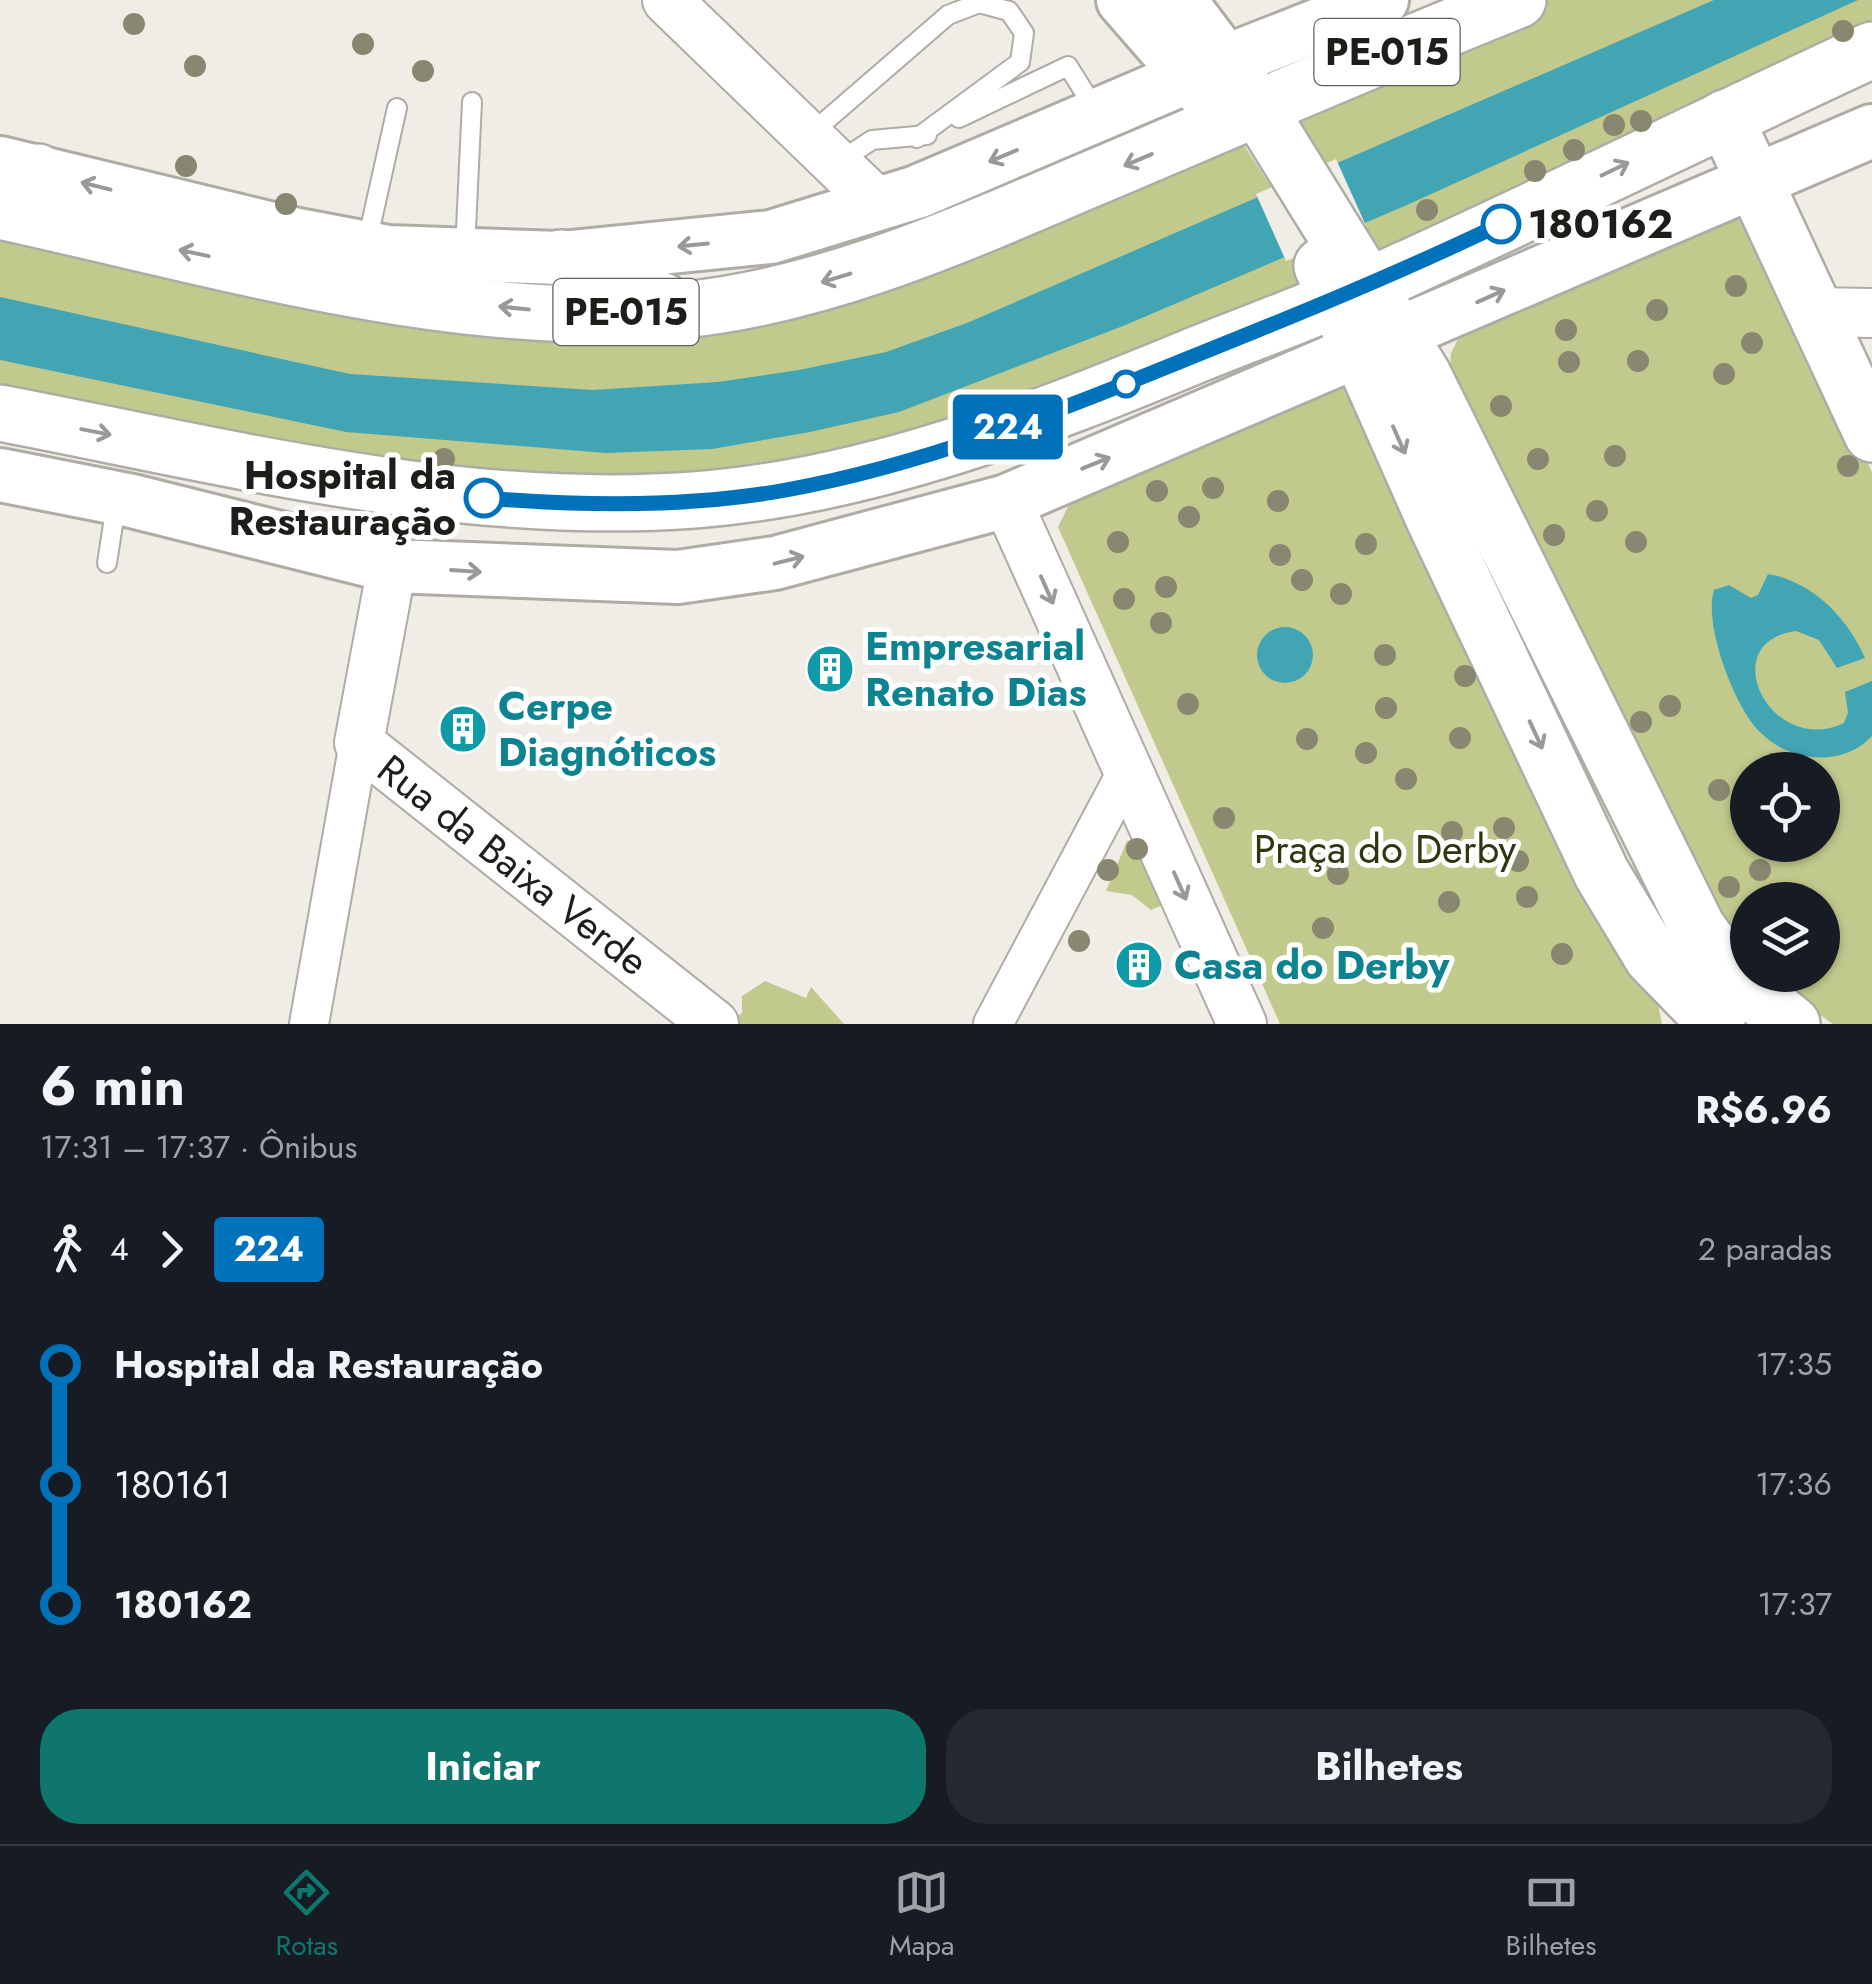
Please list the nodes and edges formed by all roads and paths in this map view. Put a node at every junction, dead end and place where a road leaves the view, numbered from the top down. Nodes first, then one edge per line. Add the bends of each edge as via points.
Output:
1 (667, 0) edge
2 (1123, 0) edge
3 (1179, 0) edge
4 (1382, 0) edge
5 (1518, 0) edge
6 (1872, 50) edge
7 (1209, 68) junction
8 (472, 102) dead end
9 (397, 108) dead end
10 (1098, 115) junction
11 (1725, 118) junction
12 (1872, 131) edge
13 (1254, 132) junction
14 (917, 138) junction
15 (822, 150) junction
16 (12, 171) edge
17 (1754, 183) junction
18 (877, 204) junction
19 (0, 211) edge
20 (366, 248) junction
21 (465, 256) junction
22 (561, 258) junction
23 (1342, 272) junction
24 (685, 310) junction
25 (1814, 312) junction
26 (1872, 312) edge
27 (1381, 343) junction
28 (1431, 389) junction
29 (0, 413) edge
30 (1872, 434) edge
31 (0, 475) edge
32 (116, 498) junction
33 (1007, 501) junction
34 (107, 564) dead end
35 (392, 566) junction
36 (359, 743) junction
37 (1128, 770) junction
38 (1636, 849) dead end
39 (1666, 973) edge
40 (309, 1024) edge
41 (714, 1024) edge
42 (993, 1024) edge
43 (1242, 1024) edge
44 (1718, 1024) edge
45 (1763, 1024) edge
46 (1792, 1024) edge

1 - 15 street
2 - 7 main road
3 - 7 main road
4 - 7 main road
5 - 13 main road, PE-015
6 - 11 main road
7 - 10 main road
7 - 13 main road
8 - 21 lane
9 - 20 lane
10 - 14 lane via 1068,66
10 -> 18 main road
11 - 17 main road
23 -> 11 main road
12 - 17 main road
13 - 23 main road
13 -> 24 main road, PE-015 via 912,255 808,286
14 - 15 lane
14 - 15 lane via 1020,62 1026,40 1009,10 979,3 948,15
15 - 18 street
20 -> 16 main road
17 - 25 main road
27 -> 17 main road
18 -> 22 main road via 771,237
24 -> 19 main road, PE-015 via 552,312 388,295
20 - 21 main road
21 - 22 main road
22 - 24 main road
23 - 27 main road
29 -> 23 main road via 379,485 549,503 692,500 786,490 1064,410
25 - 26 street
25 - 30 main road
27 - 28 main road
33 -> 27 main road
27 -> 39 main road via 1434,519 1602,874
28 - 38 lane
28 - 46 main road via 1697,927 1733,977
31 - 32 main road
32 - 34 lane
32 - 35 main road
35 -> 33 main road via 678,576 776,563
33 -> 37 street
35 - 36 street
36 - 40 street
36 - 41 street, Rua da Baixa Verde
37 - 42 street
37 -> 43 street
39 - 44 main road
39 - 45 lane via 1690,952

